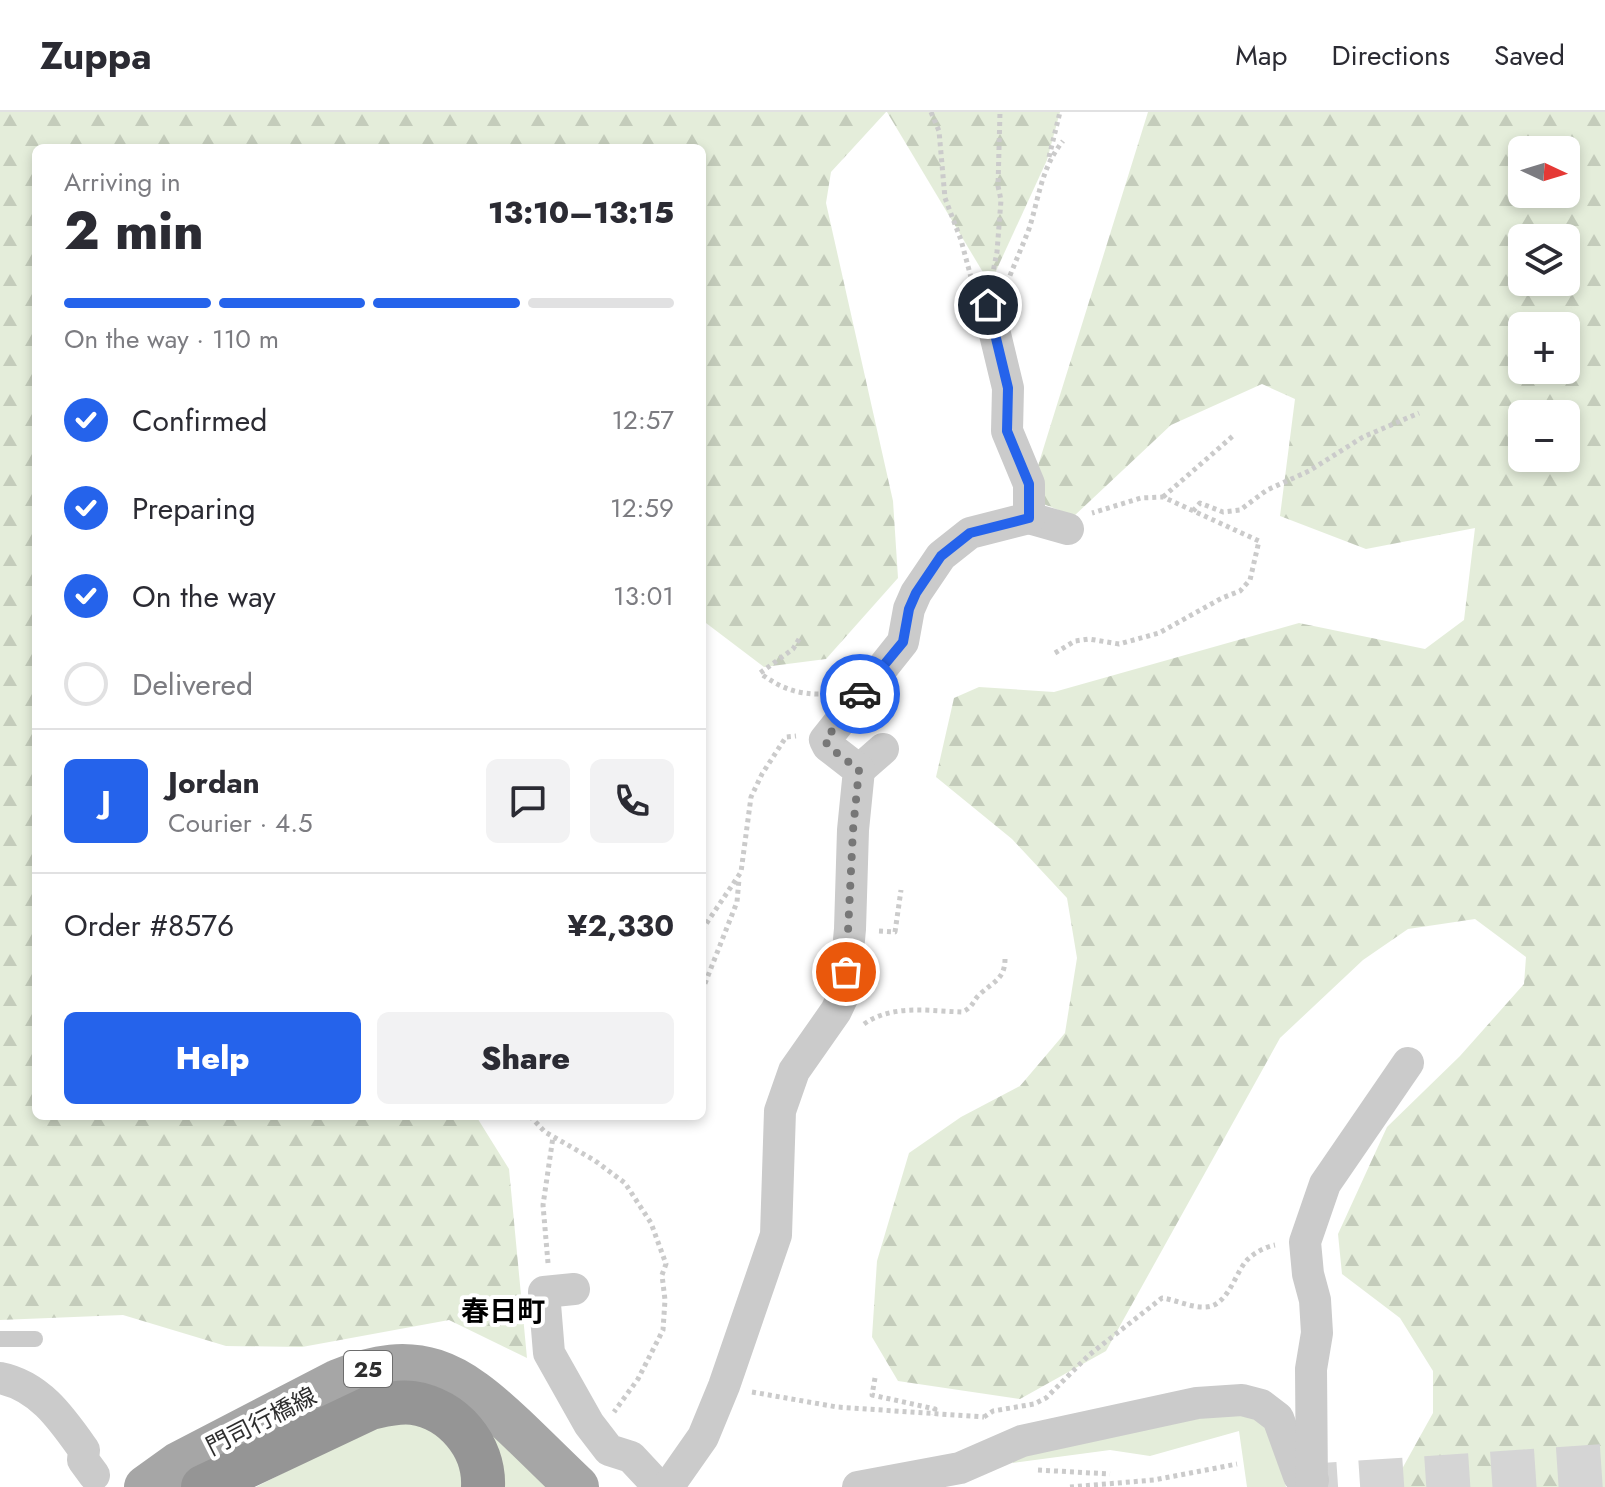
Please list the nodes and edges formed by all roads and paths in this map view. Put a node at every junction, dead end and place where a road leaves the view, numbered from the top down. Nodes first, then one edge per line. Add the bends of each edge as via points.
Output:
1 (931, 112) edge
2 (1000, 112) edge
3 (1060, 112) edge
4 (1063, 141) dead end
5 (1050, 159) junction
6 (988, 305) junction
7 (1419, 413) dead end
8 (1234, 435) dead end
9 (1163, 497) junction
10 (1193, 511) junction
11 (1052, 524) junction
12 (799, 639) dead end
13 (1055, 653) dead end
14 (831, 694) dead end
15 (825, 740) junction
16 (883, 749) dead end
17 (859, 770) junction
18 (739, 878) junction
19 (901, 890) dead end
20 (706, 923) edge
21 (850, 929) junction
22 (1005, 959) dead end
23 (706, 981) edge
24 (856, 1030) dead end
25 (1408, 1063) dead end
26 (534, 1120) edge
27 (553, 1137) junction
28 (1305, 1242) junction
29 (562, 1291) joint
30 (0, 1339) edge
31 (35, 1339) dead end
32 (0, 1378) edge
33 (875, 1378) dead end
34 (724, 1386) junction
35 (933, 1415) junction
36 (984, 1417) junction
37 (598, 1437) junction
38 (1021, 1457) junction
39 (1237, 1464) dead end
40 (1110, 1474) dead end
41 (94, 1475) dead end
42 (1313, 1483) edge
43 (146, 1487) edge
44 (203, 1487) edge
45 (483, 1487) edge
46 (577, 1487) edge
47 (659, 1487) edge
48 (668, 1487) edge
49 (858, 1487) edge
50 (1070, 1487) edge

1 - 6 path via 939,131 945,198 973,285
2 - 6 path via 1001,200
3 - 5 path
4 - 5 path
5 - 6 path via 1006,285
6 - 11 street via 1008,388 1007,431
7 - 10 path via 1363,437 1240,510 1223,512 1200,503
8 - 9 path
9 - 10 path
9 - 11 path via 1141,498
10 - 13 path via 1259,541 1250,580 1240,591 1159,633 1119,644 1075,641
11 - 15 street via 970,533 941,556 916,593 903,642
12 - 14 path via 760,673 793,692
15 - 17 street
15 - 18 path via 790,734 781,743 751,797
16 - 17 street
17 - 21 street
18 - 20 path
18 - 23 path via 737,902
19 - 21 path via 895,932
21 - 34 street via 844,994 794,1071 780,1111 776,1235
22 - 24 path via 1000,979 978,995 969,1010 884,1014
25 - 28 street via 1325,1184
26 - 27 path
27 - 29 path via 543,1205
27 - 37 path via 625,1183 651,1223 666,1264 663,1330 638,1379
28 - 36 path via 1271,1245 1249,1258 1235,1285 1214,1305 1162,1298 1089,1355 1046,1398
28 - 42 street via 1317,1333 1311,1369
29 - 37 street via 544,1292 549,1353
30 - 31 lane
32 - 41 street via 38,1394 59,1415
33 - 35 path via 872,1395 935,1409
34 - 35 path via 837,1407
34 - 48 street via 703,1437
35 - 36 path
36 - 38 path
37 - 47 street via 609,1450 631,1457
38 - 40 path
38 - 42 street via 1197,1403 1242,1400 1261,1405 1278,1418 1299,1476
38 - 49 street
39 - 50 path via 1154,1480
43 - 46 main road, 門司行橋線 / 25 via 178,1464 338,1381 387,1366 439,1371 465,1384
44 - 45 highway via 370,1408 414,1403 451,1419 467,1435 478,1456

